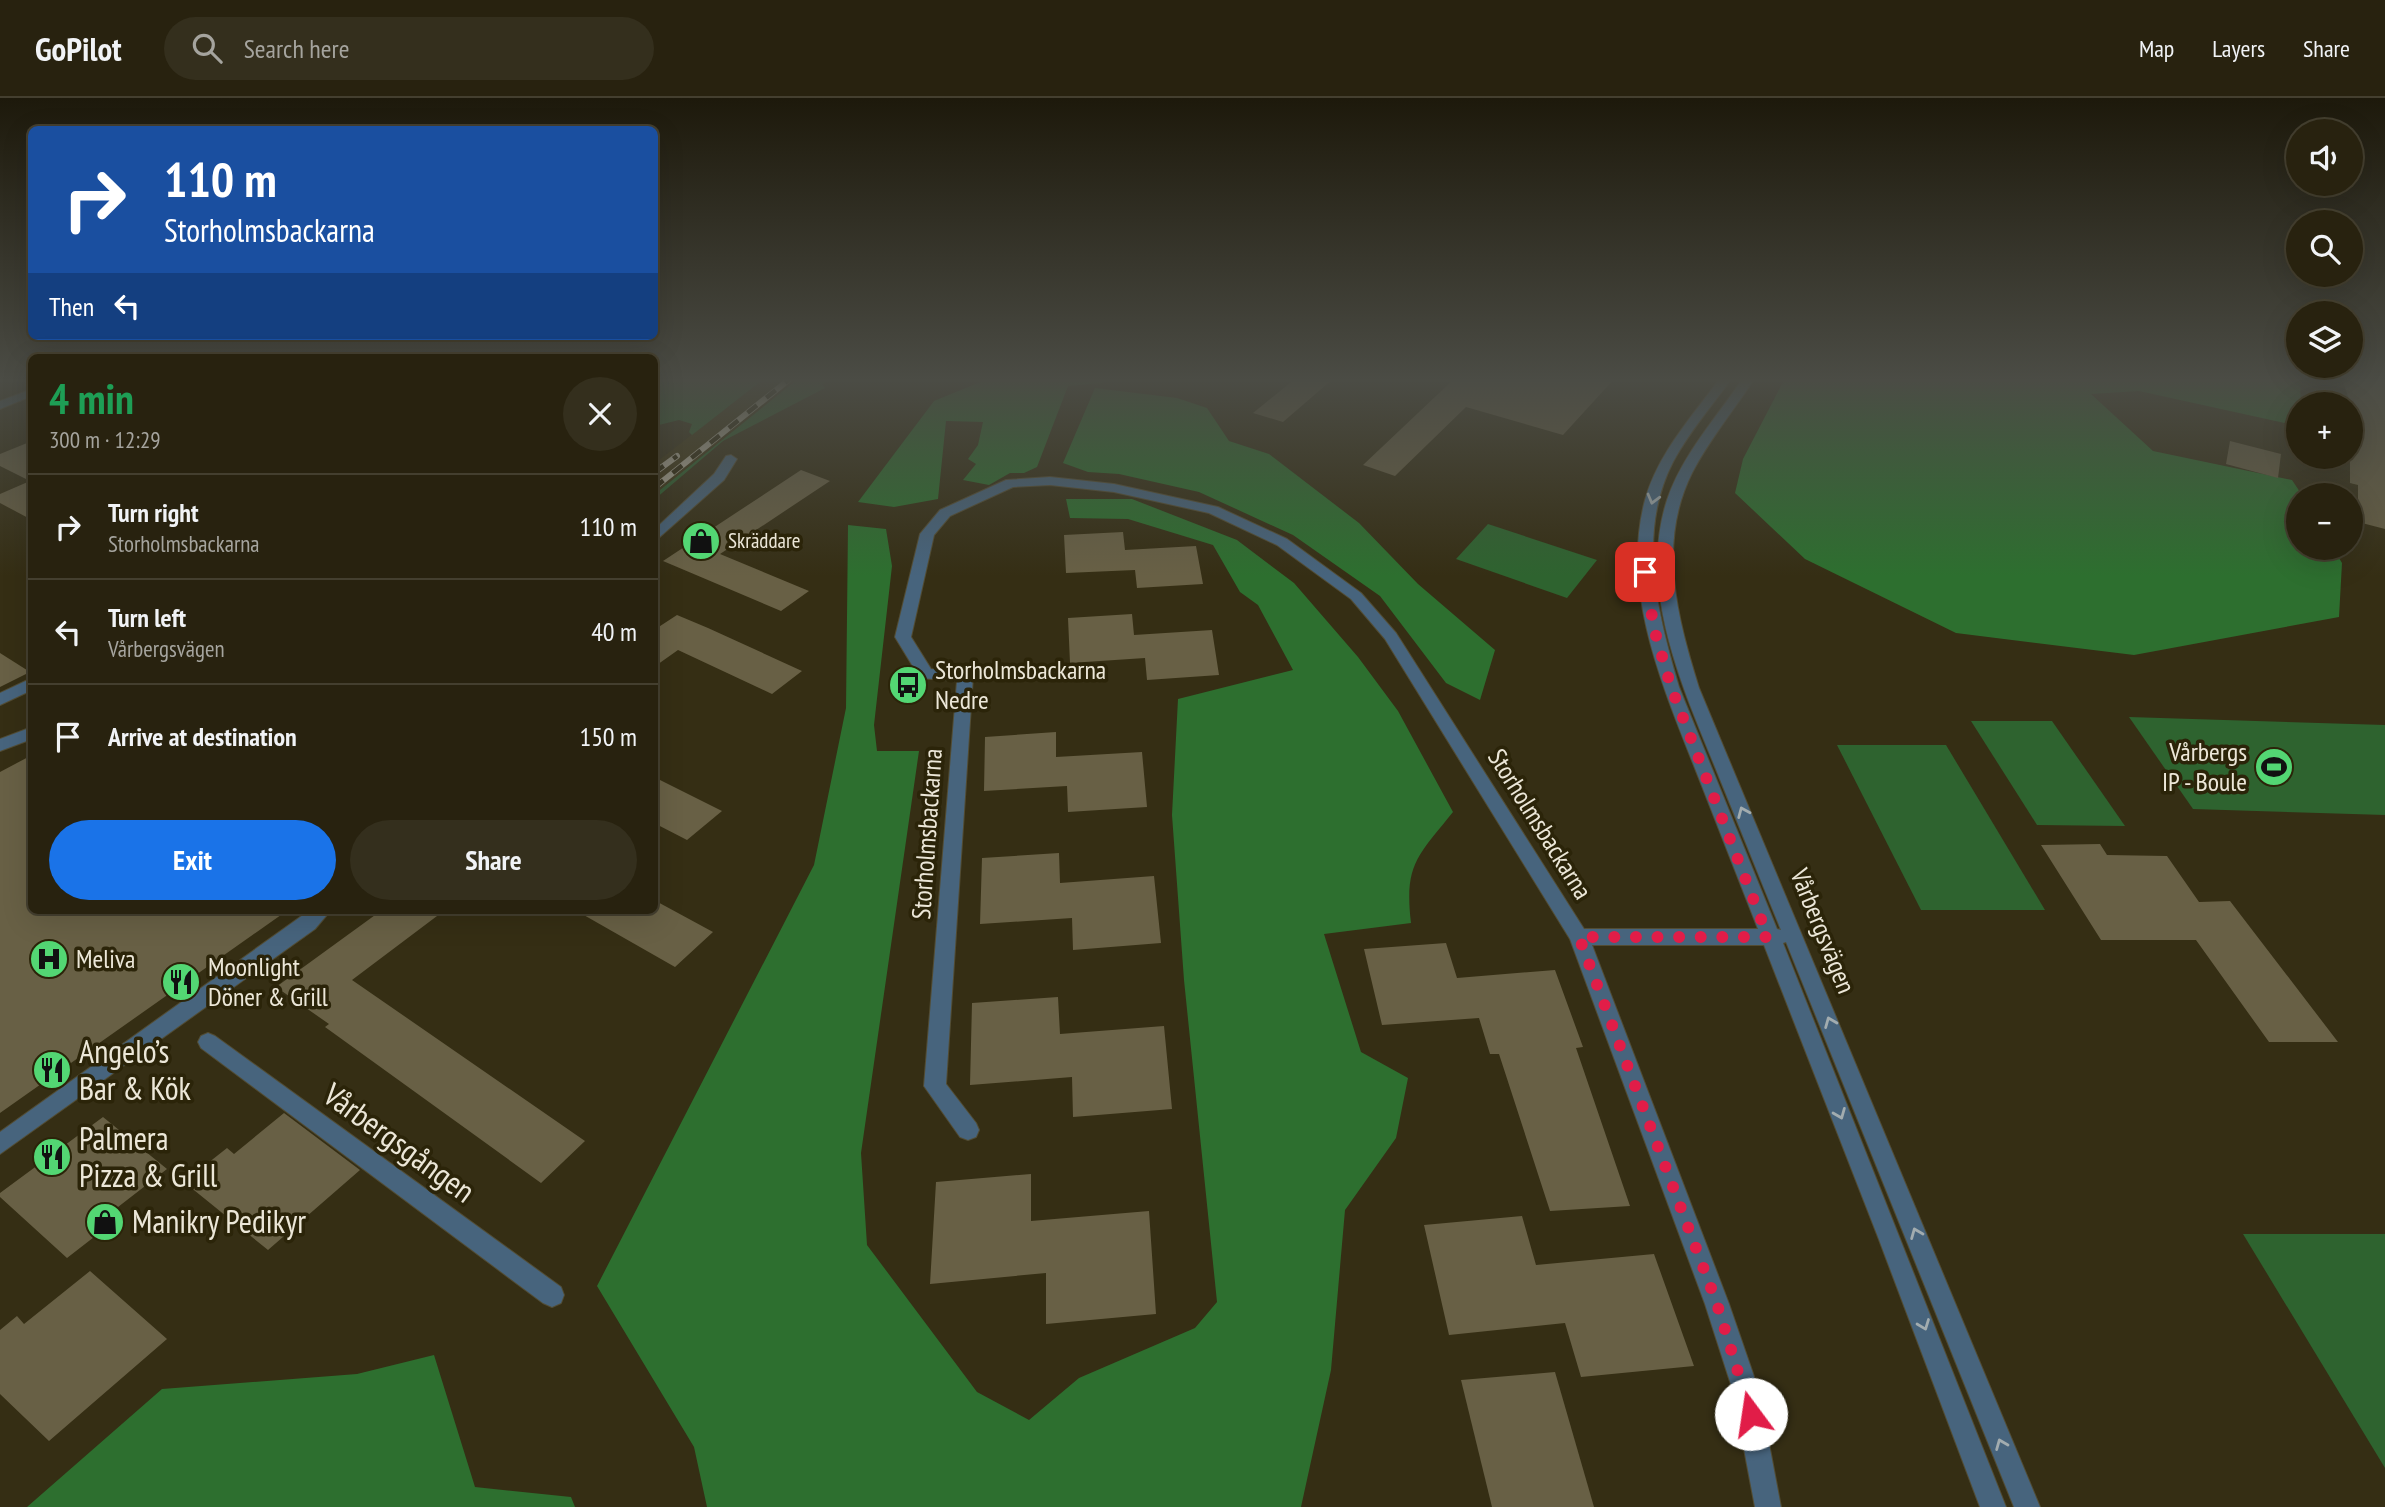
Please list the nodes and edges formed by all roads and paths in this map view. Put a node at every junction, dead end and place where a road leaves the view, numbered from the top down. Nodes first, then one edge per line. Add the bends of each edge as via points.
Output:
1 (1681, 444) edge
2 (1705, 444) edge
3 (731, 459) dead end
4 (658, 534) edge
5 (28, 685) edge
6 (0, 700) edge
7 (28, 734) edge
8 (0, 745) edge
9 (318, 914) edge
10 (1579, 937) junction
11 (1768, 937) junction
12 (1795, 938) junction
13 (208, 1042) dead end
14 (968, 1130) dead end
15 (0, 1144) edge
16 (552, 1295) dead end
17 (1768, 1507) edge
18 (1993, 1507) edge
19 (2026, 1507) edge

1 -> 11 street, Vårbergsvägen via 1653,494 1644,555 1646,589 1671,687
12 -> 2 street, Vårbergsvägen via 1691,688 1674,631 1667,592 1667,527 1685,474
3 - 4 street via 719,477
5 - 6 street
7 - 8 street
9 - 15 street
10 - 11 street, Storholmsbackarna
10 - 14 street, Storholmsbackarna via 1420,679 1356,596 1282,542 1213,510 1114,488 1050,481 1011,483 945,513 927,534 903,638 926,674 965,676 935,1086
10 - 17 street, Storholmsbackarna via 1746,1391
11 - 12 street, Storholmsbackarna
11 -> 18 street, Vårbergsvägen
19 -> 12 street, Vårbergsvägen
13 - 16 street, Vårbergsgången

